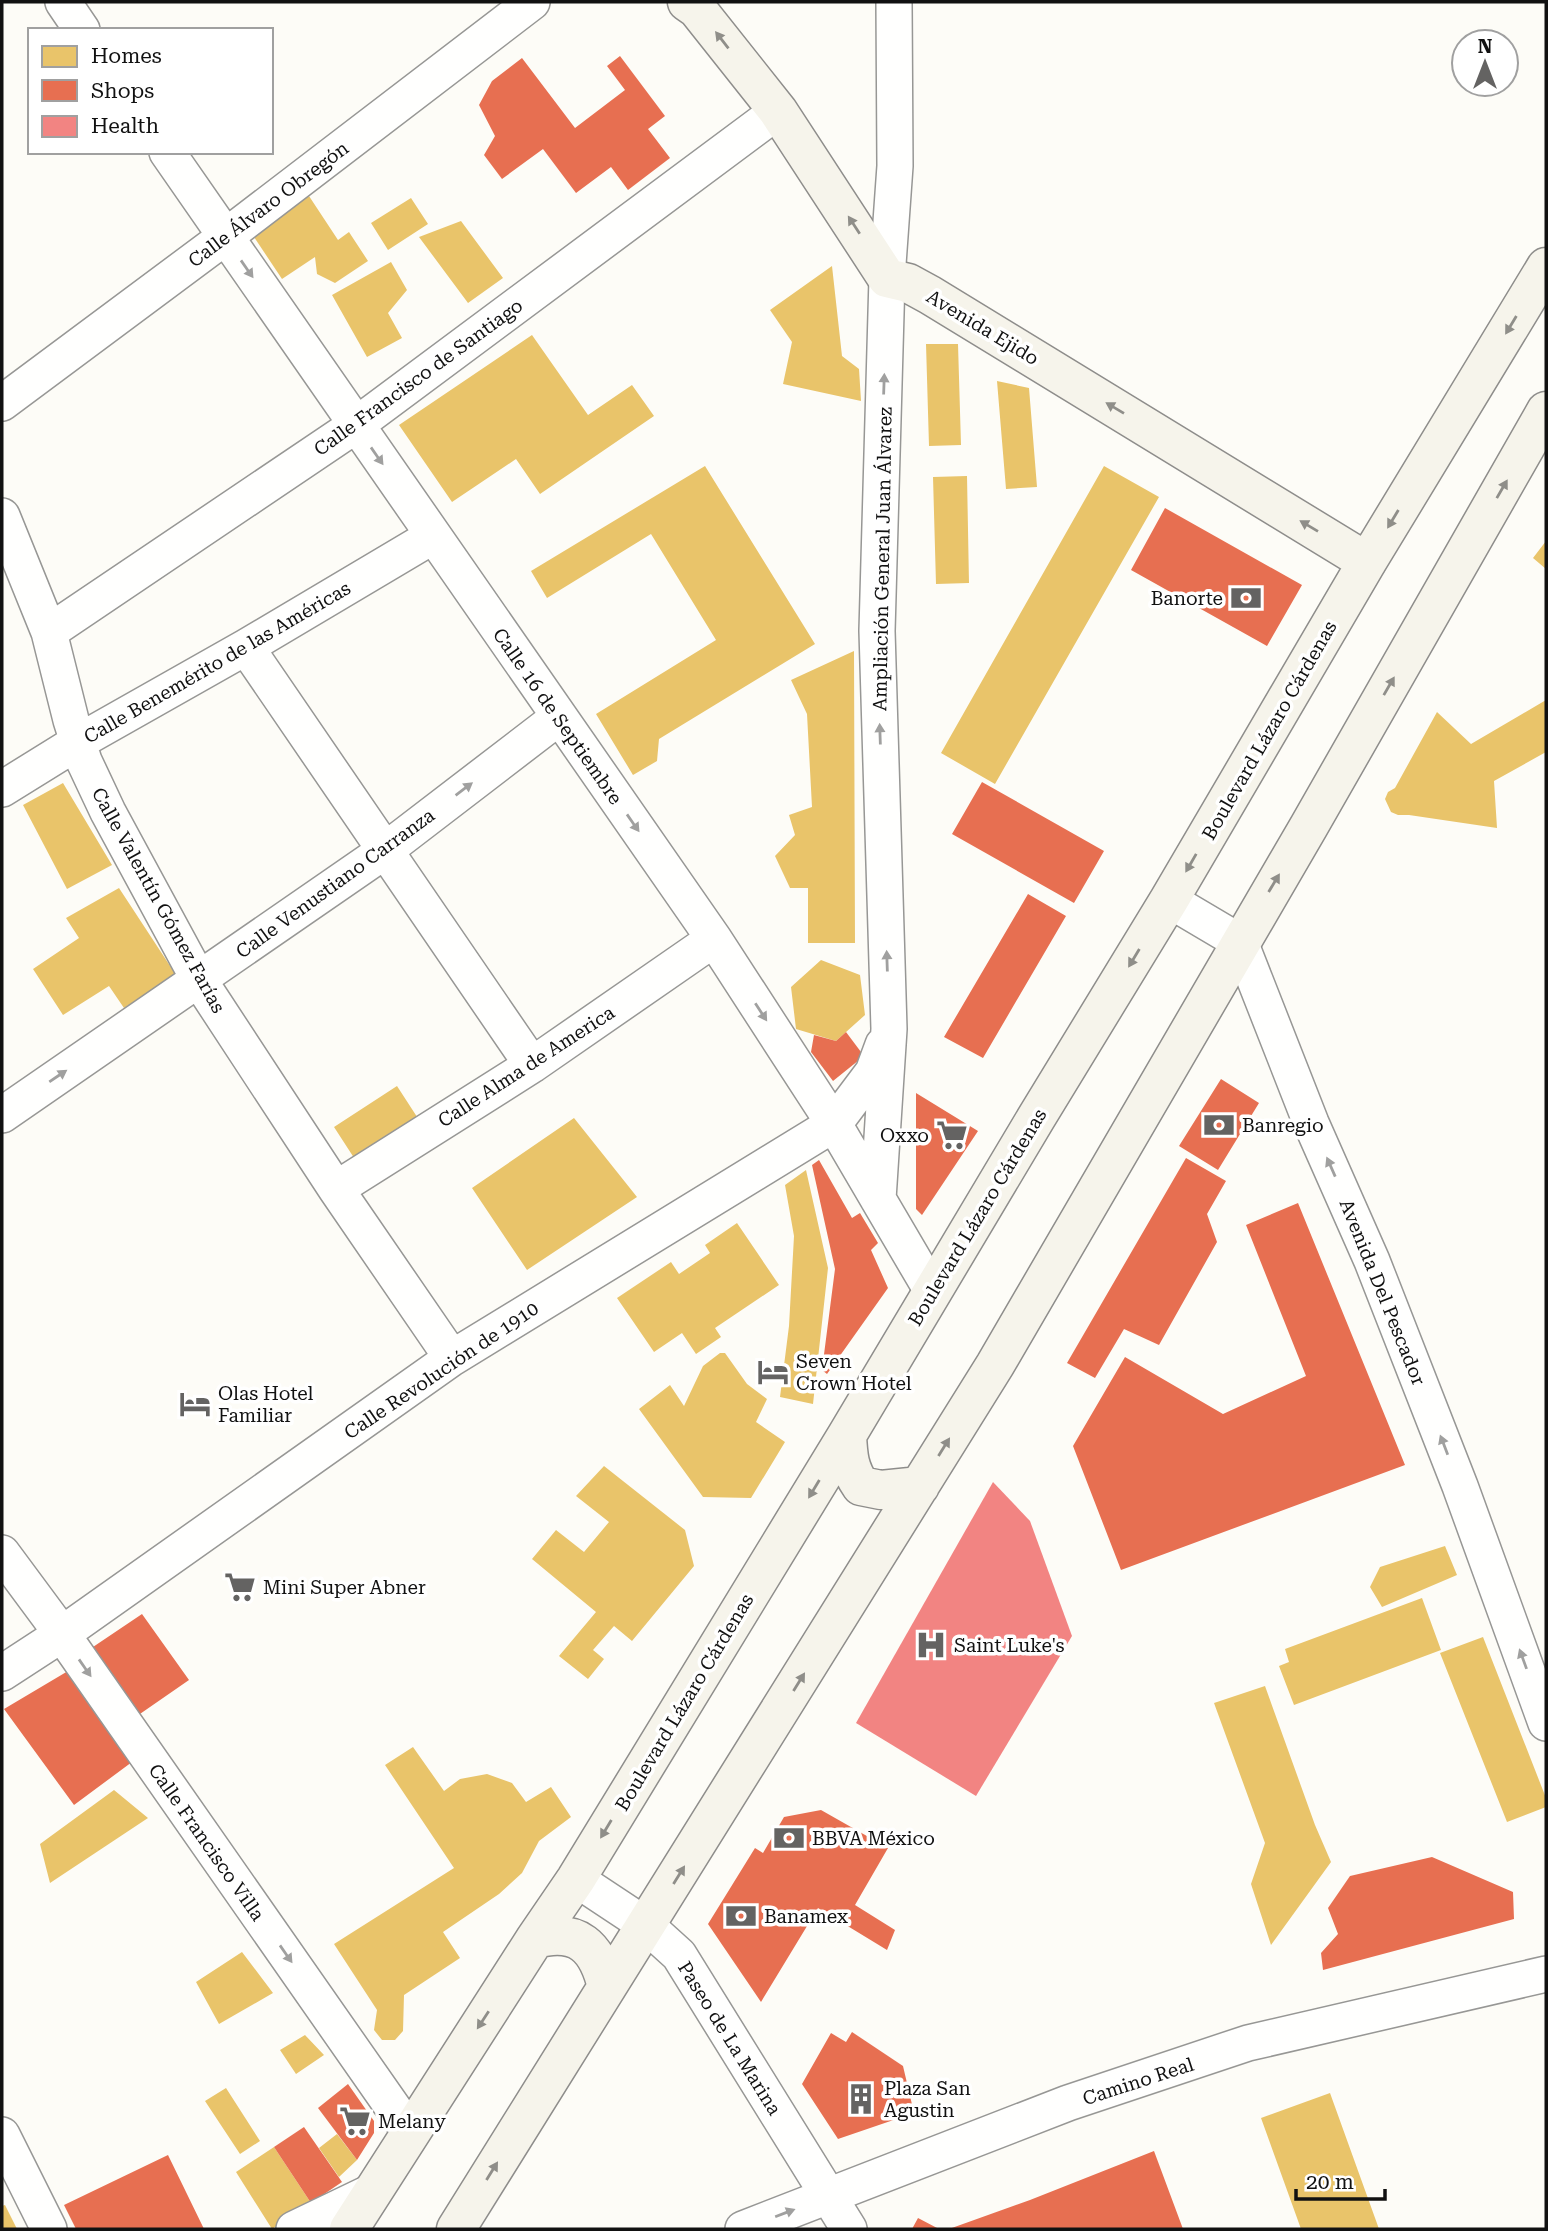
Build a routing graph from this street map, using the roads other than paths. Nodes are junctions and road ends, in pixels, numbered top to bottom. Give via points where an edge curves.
1 (63, 2) edge
2 (532, 2) edge
3 (688, 2) edge
4 (894, 2) edge
5 (81, 28) edge
6 (778, 111) junction
7 (168, 154) edge
8 (225, 237) junction
9 (1546, 267) edge
10 (887, 278) junction
11 (2, 402) edge
12 (1546, 411) edge
13 (356, 425) junction
14 (2, 516) edge
15 (433, 536) junction
16 (1367, 562) junction
17 (49, 632) junction
18 (246, 647) junction
19 (559, 717) junction
20 (78, 742) junction
21 (2, 789) edge
22 (385, 850) junction
23 (1169, 900) junction
24 (714, 939) junction
25 (1240, 942) junction
26 (199, 980) junction
27 (889, 1029) junction
28 (532, 1065) junction
29 (2, 1115) edge
30 (834, 1124) junction
31 (336, 1189) junction
32 (878, 1199) junction
33 (932, 1291) junction
34 (452, 1358) junction
35 (847, 1436) junction
36 (920, 1486) junction
37 (2, 1553) edge
38 (62, 1634) junction
39 (2, 1673) edge
40 (1546, 1723) edge
41 (576, 1879) junction
42 (647, 1926) junction
43 (535, 1939) junction
44 (1546, 1974) edge
45 (607, 1987) junction
46 (410, 2132) junction
47 (2, 2135) edge
48 (373, 2191) junction
49 (828, 2196) junction
50 (49, 2229) edge
51 (294, 2229) edge
52 (349, 2229) edge
53 (456, 2229) edge
54 (743, 2229) edge
55 (849, 2229) edge

1 - 5 street
2 - 8 street, Calle Álvaro Obregón
6 -> 3 main road
4 - 10 street, Ampliación General Juan Álvarez via 895,166
10 -> 6 main road
6 - 13 street, Calle Francisco de Santiago
7 - 8 street, Calle 16 de Septiembre
8 - 11 street, Calle Álvaro Obregón
8 -> 13 street, Calle 16 de Septiembre
9 -> 16 main road, Boulevard Lázaro Cárdenas
16 -> 10 main road, Avenida Ejido via 930,295
27 -> 10 street, Ampliación General Juan Álvarez via 877,631
25 -> 12 main road
13 -> 15 street, Calle 16 de Septiembre
13 - 17 street, Calle Francisco de Santiago
14 - 17 street, Calle Valentín Gómez Farías
15 - 18 street, Calle Benemérito de las Américas
15 - 19 street, Calle 16 de Septiembre
16 -> 23 main road, Boulevard Lázaro Cárdenas
17 - 20 street, Calle Valentín Gómez Farías
18 - 20 street, Calle Benemérito de las Américas
18 - 22 street
22 -> 19 street, Calle Venustiano Carranza
19 -> 24 street, Calle 16 de Septiembre
20 - 21 street, Calle Benemérito de las Américas
20 - 26 street, Calle Valentín Gómez Farías via 91,779
22 - 26 street, Calle Venustiano Carranza
22 - 28 street
23 - 25 street
23 -> 33 main road, Boulevard Lázaro Cárdenas
24 - 28 street, Calle Alma de America
24 -> 30 street, Calle 16 de Septiembre
36 -> 25 main road
40 -> 25 street, Avenida Del Pescador via 1372,1261 1311,1123
29 -> 26 street, Calle Venustiano Carranza
26 - 31 street, Calle Valentín Gómez Farías
27 - 30 street, Calle Revolución de 1910 via 873,1072
27 - 32 street, Ampliación General Juan Álvarez
28 - 31 street, Calle Alma de America
30 - 32 street, Calle 16 de Septiembre
30 - 34 street, Calle Revolución de 1910
31 - 34 street, Calle Valentín Gómez Farías
32 - 33 street, Calle 16 de Septiembre
33 - 35 main road, Boulevard Lázaro Cárdenas
34 - 38 street, Calle Revolución de 1910
35 - 36 main road via 848,1461 861,1486 881,1490
35 -> 41 main road, Boulevard Lázaro Cárdenas
42 -> 36 main road
37 - 38 street, Calle Francisco Villa
38 - 39 street, Calle Revolución de 1910
38 -> 46 street, Calle Francisco Villa
41 - 42 street, Paseo de La Marina
41 - 43 main road, Boulevard Lázaro Cárdenas
42 - 45 main road
42 - 49 street, Paseo de La Marina via 679,1955
43 - 45 main road via 554,1934 584,1942 597,1957
43 -> 46 main road, Boulevard Lázaro Cárdenas
44 - 49 street, Camino Real via 1248,2043 1068,2103
53 -> 45 main road
46 - 48 main road, Boulevard Lázaro Cárdenas
47 - 50 street
48 - 51 street
48 - 52 main road, Boulevard Lázaro Cárdenas
54 -> 49 street, Camino Real
49 - 55 street, Paseo de La Marina

